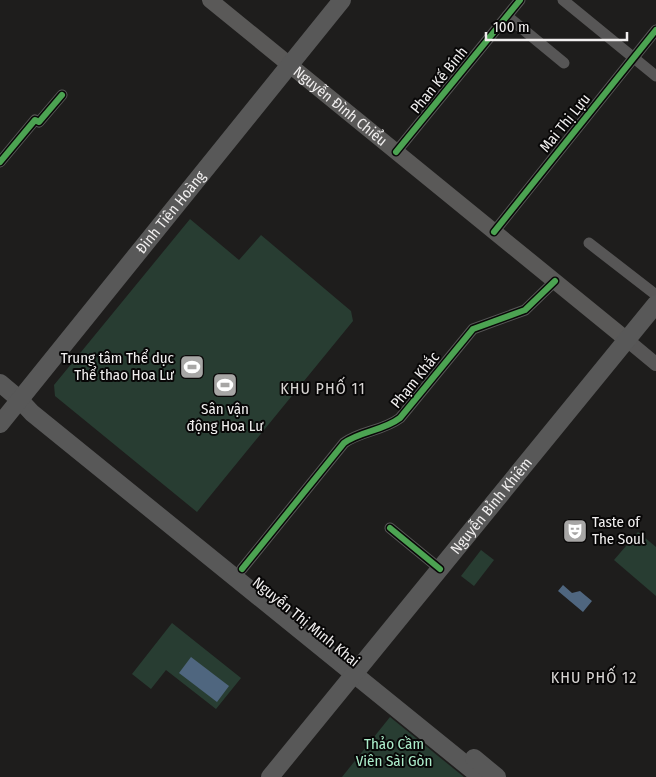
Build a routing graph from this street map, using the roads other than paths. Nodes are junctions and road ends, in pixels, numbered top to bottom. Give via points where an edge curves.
1 (210, 0) edge
2 (342, 0) edge
3 (520, 0) edge
4 (563, 0) edge
5 (506, 16) junction
6 (656, 30) edge
7 (633, 58) junction
8 (564, 63) dead end
9 (290, 65) junction
10 (656, 76) edge
11 (62, 95) dead end
12 (396, 152) junction
13 (0, 162) edge
14 (494, 232) junction
15 (589, 243) dead end
16 (554, 281) junction
17 (656, 295) edge
18 (656, 304) edge
19 (627, 340) junction
20 (656, 364) edge
21 (0, 383) edge
22 (18, 398) junction
23 (0, 414) edge
24 (0, 424) edge
25 (390, 528) dead end
26 (440, 569) junction
27 (238, 573) junction
28 (357, 670) junction
29 (270, 777) edge
30 (481, 777) edge
31 (497, 777) edge

1 - 9 main road, Nguyễn Đình Chiểu
2 - 9 main road, Đinh Tiên Hoàng
3 - 5 street, Phan Kế Bính
4 - 7 street
5 - 8 street
5 - 12 street, Phan Kế Bính
6 - 7 street, Mai Thị Lựu
7 - 10 street
7 - 14 street, Mai Thị Lựu
9 - 12 main road, Nguyễn Đình Chiểu
9 - 22 main road, Đinh Tiên Hoàng
11 - 13 street via 39,122 34,120
12 - 14 main road, Nguyễn Đình Chiểu
14 - 16 main road, Nguyễn Đình Chiểu
15 - 17 street
16 - 19 main road, Nguyễn Đình Chiểu
16 - 27 street, Phạm Khắc via 525,310 473,329 400,418 344,444
18 - 19 main road, Nguyễn Bỉnh Khiêm
19 - 20 street, Nguyễn Đình Chiểu
19 - 26 main road, Nguyễn Bỉnh Khiêm
21 - 22 main road, Nguyễn Thị Minh Khai
22 - 23 main road, Đinh Tiên Hoàng
22 - 24 main road, Đinh Tiên Hoàng
22 - 27 main road, Nguyễn Thị Minh Khai via 40,404 129,485
25 - 26 street
26 - 28 main road, Nguyễn Bỉnh Khiêm
27 - 28 main road, Nguyễn Thị Minh Khai
28 - 29 main road, Nguyễn Bỉnh Khiêm
28 - 30 main road, Nguyễn Thị Minh Khai
28 - 31 main road, Nguyễn Thị Minh Khai

